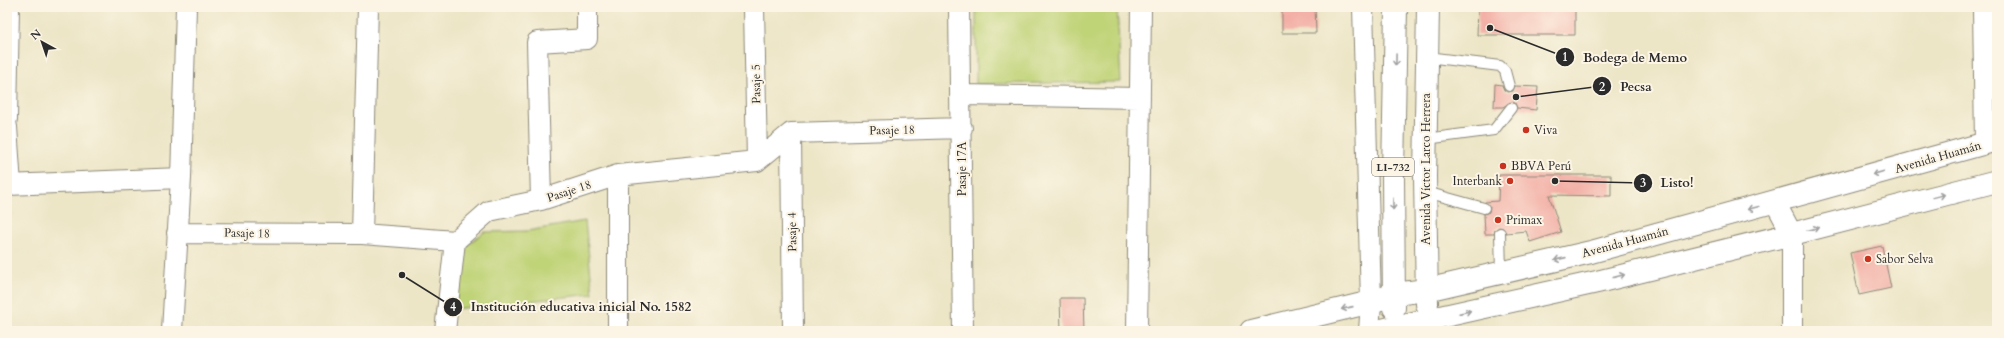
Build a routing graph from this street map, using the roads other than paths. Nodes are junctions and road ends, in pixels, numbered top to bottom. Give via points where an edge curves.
1 (9, 7) edge
2 (186, 7) edge
3 (368, 7) edge
4 (587, 7) edge
5 (754, 7) edge
6 (959, 7) edge
7 (1141, 7) edge
8 (1363, 7) edge
9 (1396, 7) edge
10 (1428, 7) edge
11 (1983, 7) edge
12 (1396, 30) junction
13 (1428, 30) junction
14 (1427, 58) junction
15 (1509, 86) dead end
16 (961, 95) junction
17 (1140, 98) junction
18 (1511, 108) dead end
19 (7, 119) edge
20 (7, 127) edge
21 (962, 128) junction
22 (791, 133) junction
23 (1426, 139) junction
24 (1991, 142) edge
25 (757, 161) junction
26 (618, 175) junction
27 (1393, 175) junction
28 (180, 178) junction
29 (1997, 181) edge
30 (1426, 184) junction
31 (9, 185) edge
32 (541, 200) junction
33 (1775, 202) junction
34 (1484, 208) dead end
35 (177, 232) junction
36 (1500, 233) dead end
37 (362, 234) junction
38 (1792, 234) junction
39 (455, 241) junction
40 (1591, 252) junction
41 (1501, 272) junction
42 (1597, 282) junction
43 (1426, 290) junction
44 (1395, 294) junction
45 (1371, 302) junction
46 (1427, 326) edge
47 (1387, 330) edge
48 (172, 331) edge
49 (445, 331) edge
50 (618, 331) edge
51 (793, 331) edge
52 (963, 331) edge
53 (1137, 331) edge
54 (1250, 331) edge
55 (1369, 331) edge
56 (1792, 331) edge

1 - 19 street
2 - 28 street
3 - 37 street
4 - 32 street via 586,39 537,42
5 - 25 street, Pasaje 5
6 - 16 street, Pasaje 17A
7 - 17 street
8 - 45 street
9 - 12 main road, LI-732
10 - 13 main road, Avenida Víctor Larco Herrera / LI-732
11 - 24 street
12 - 13 main road
12 -> 27 main road, LI-732
13 - 14 main road, Avenida Víctor Larco Herrera / LI-732
14 - 15 lane via 1500,66 1505,71
14 - 23 main road, Avenida Víctor Larco Herrera / LI-732
16 - 17 street
16 - 21 street, Pasaje 17A
17 - 53 street
18 - 23 lane via 1494,130
20 - 31 street
21 - 22 street, Pasaje 18
21 - 52 street, Pasaje 17A
22 - 25 street
22 - 51 street, Pasaje 4
23 - 30 main road, Avenida Víctor Larco Herrera / LI-732
24 -> 33 main road, Avenida Huamán
25 - 26 street, Pasaje 18
26 - 32 street, Pasaje 18
26 - 50 street
27 - 30 main road
27 -> 44 main road, LI-732
28 - 31 street
28 - 35 street
38 -> 29 main road
30 - 34 lane
30 - 43 main road, Avenida Víctor Larco Herrera / LI-732
32 - 39 street, Pasaje 18 via 489,212
33 - 38 street
33 -> 40 main road, Avenida Huamán
35 - 37 street, Pasaje 18
35 - 48 street
36 - 41 lane
37 - 39 street, Pasaje 18
42 -> 38 main road
38 - 56 street
39 - 49 street
40 -> 41 main road, Avenida Huamán
40 - 42 main road
41 - 43 main road, Avenida Huamán
46 -> 42 main road
43 - 44 main road, Avenida Huamán
43 - 46 main road, Avenida Víctor Larco Herrera / LI-732
44 - 45 main road, Avenida Huamán
44 - 47 main road, LI-732
45 -> 54 main road, Avenida Huamán
45 - 55 street
46 - 47 main road

